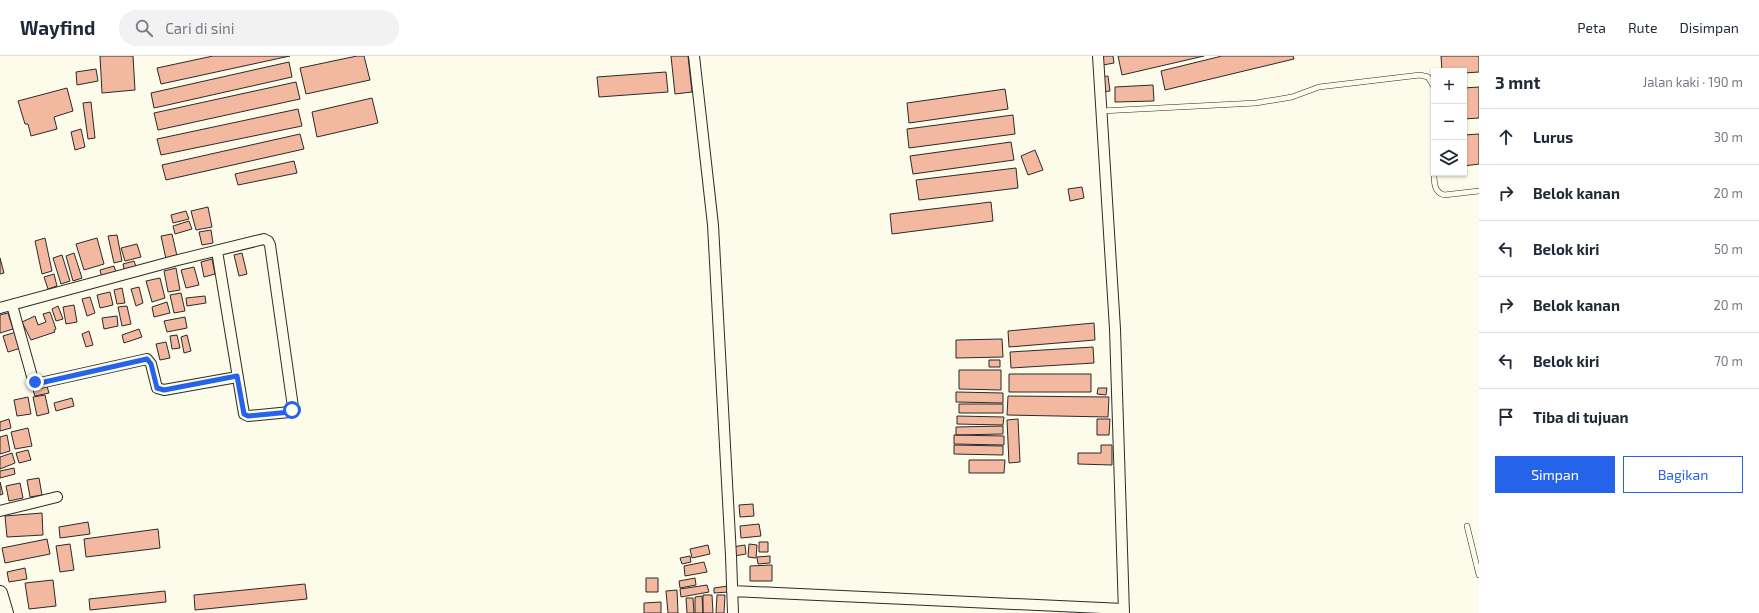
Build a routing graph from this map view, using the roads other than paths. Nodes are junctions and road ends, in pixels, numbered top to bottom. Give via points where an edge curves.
1 (694, 56) edge
2 (1098, 56) edge
3 (1431, 82) edge
4 (1101, 110) junction
5 (1434, 176) edge
6 (1479, 191) edge
7 (217, 251) junction
8 (12, 305) junction
9 (0, 308) edge
10 (237, 376) junction
11 (56, 497) dead end
12 (0, 511) edge
13 (1467, 526) dead end
14 (1479, 575) edge
15 (732, 591) junction
16 (0, 593) edge
17 (1124, 611) edge
18 (6, 613) edge
19 (733, 613) edge

1 - 15 street via 713,226
2 - 4 street
3 - 4 lane via 1428,77 1420,75 1319,87 1292,97 1256,103
4 - 17 street via 1115,329
5 - 6 lane via 1436,188 1440,194
7 - 8 street
7 - 10 street
7 - 10 street via 264,239 270,245 292,410 248,416 244,414
8 - 9 street
8 - 10 street via 35,382 147,359 151,364 157,388 164,390
11 - 12 street
13 - 14 lane
15 - 17 street
15 - 19 street
16 - 18 main road

